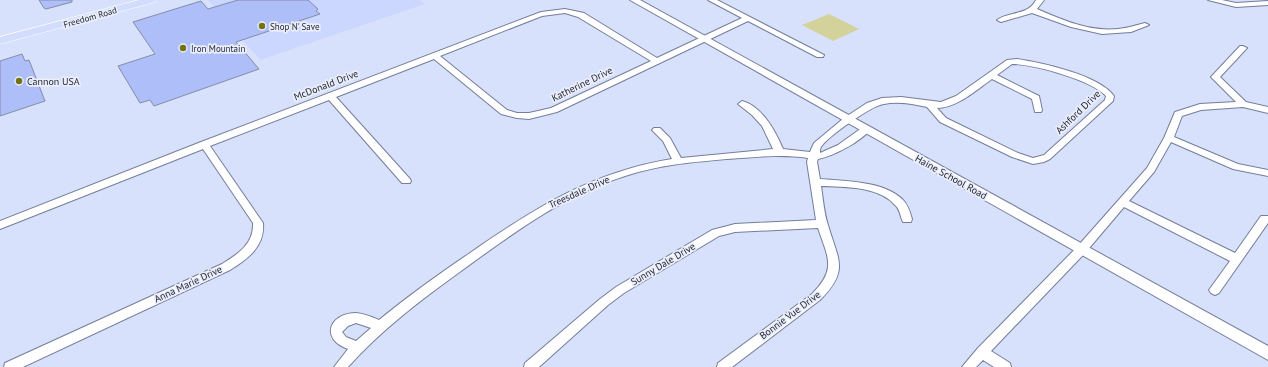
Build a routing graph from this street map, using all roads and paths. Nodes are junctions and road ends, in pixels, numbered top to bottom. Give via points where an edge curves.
1 (151, 0) edge
2 (634, 0) edge
3 (712, 0) edge
4 (1040, 0) edge
5 (1212, 0) edge
6 (1268, 3) edge
7 (1032, 10) junction
8 (748, 18) junction
9 (1001, 20) dead end
10 (1145, 25) dead end
11 (52, 28) junction
12 (703, 39) junction
13 (0, 41) edge
14 (0, 46) edge
15 (1243, 48) dead end
16 (434, 55) junction
17 (820, 55) dead end
18 (656, 61) junction
19 (991, 75) junction
20 (330, 95) junction
21 (742, 104) dead end
22 (1243, 104) junction
23 (930, 105) junction
24 (1038, 110) dead end
25 (1268, 110) edge
26 (848, 120) junction
27 (866, 129) junction
28 (658, 130) dead end
29 (1170, 138) junction
30 (204, 144) junction
31 (779, 152) junction
32 (814, 156) junction
33 (677, 160) junction
34 (1268, 173) edge
35 (406, 181) dead end
36 (815, 182) junction
37 (1122, 202) junction
38 (907, 219) dead end
39 (1265, 219) dead end
40 (822, 224) junction
41 (0, 225) edge
42 (1081, 250) junction
43 (1236, 260) junction
44 (1215, 290) dead end
45 (380, 326) junction
46 (358, 347) junction
47 (982, 352) junction
48 (1268, 354) edge
49 (10, 367) edge
50 (340, 367) edge
51 (530, 367) edge
52 (723, 367) edge
53 (968, 367) edge
54 (1006, 367) edge

1 - 11 main road, Freedom Road
2 - 12 street, Haine School Road
3 - 8 street
4 - 7 street
5 - 6 street via 1236,5
7 - 9 street
7 - 10 street via 1098,31 1128,31
8 - 12 street, Katherine Drive
8 - 17 street
11 - 13 main road, Freedom Road
11 - 14 main road, Freedom Road
12 - 18 street, Katherine Drive
12 - 26 street, Haine School Road
15 - 22 street via 1215,77
16 - 18 street, McDonald Drive via 542,14 565,11 587,18
16 - 18 street, Katherine Drive via 504,112 521,116 554,110
16 - 20 street, McDonald Drive
19 - 23 street, Ashford Drive via 955,100 942,105
19 - 23 street, Ashford Drive via 1010,62 1023,62 1088,81 1107,91 1110,96 1105,105 1047,157 1033,161 1015,155 943,120
19 - 24 street via 1036,98
20 - 30 street, McDonald Drive
20 - 35 street
21 - 31 street via 762,119
22 - 25 street
22 - 29 street via 1200,107 1178,114
23 - 26 street, Ashford Drive via 902,100 882,101 870,105
26 - 27 street, Haine School Road
26 - 32 street via 817,145
27 - 32 street via 830,152
27 - 42 street, Haine School Road
28 - 33 street via 668,140
29 - 34 street via 1236,167
29 - 37 street via 1151,170
30 - 41 street, McDonald Drive
30 - 49 street, Anna Marie Drive via 258,223 259,232 249,250 226,267
31 - 32 street, Treesdale Drive
31 - 33 street, Treesdale Drive
32 - 36 street, Bonnie Vue Drive via 812,162
33 - 45 street, Treesdale Drive via 622,174 555,202 516,226 405,304
36 - 38 street via 860,186 883,192 898,202
36 - 40 street, Bonnie Vue Drive
37 - 42 street
37 - 43 street
39 - 43 street
40 - 51 street, Sunny Dale Drive via 735,228 716,233 620,290
40 - 52 street, Bonnie Vue Drive via 834,259 834,269 827,286
42 - 47 street
42 - 48 street, Haine School Road
43 - 44 street
45 - 46 street, Treesdale Drive
45 - 46 street via 355,318 338,325 336,334 340,339
46 - 50 street, Treesdale Drive
47 - 53 street
47 - 54 street

